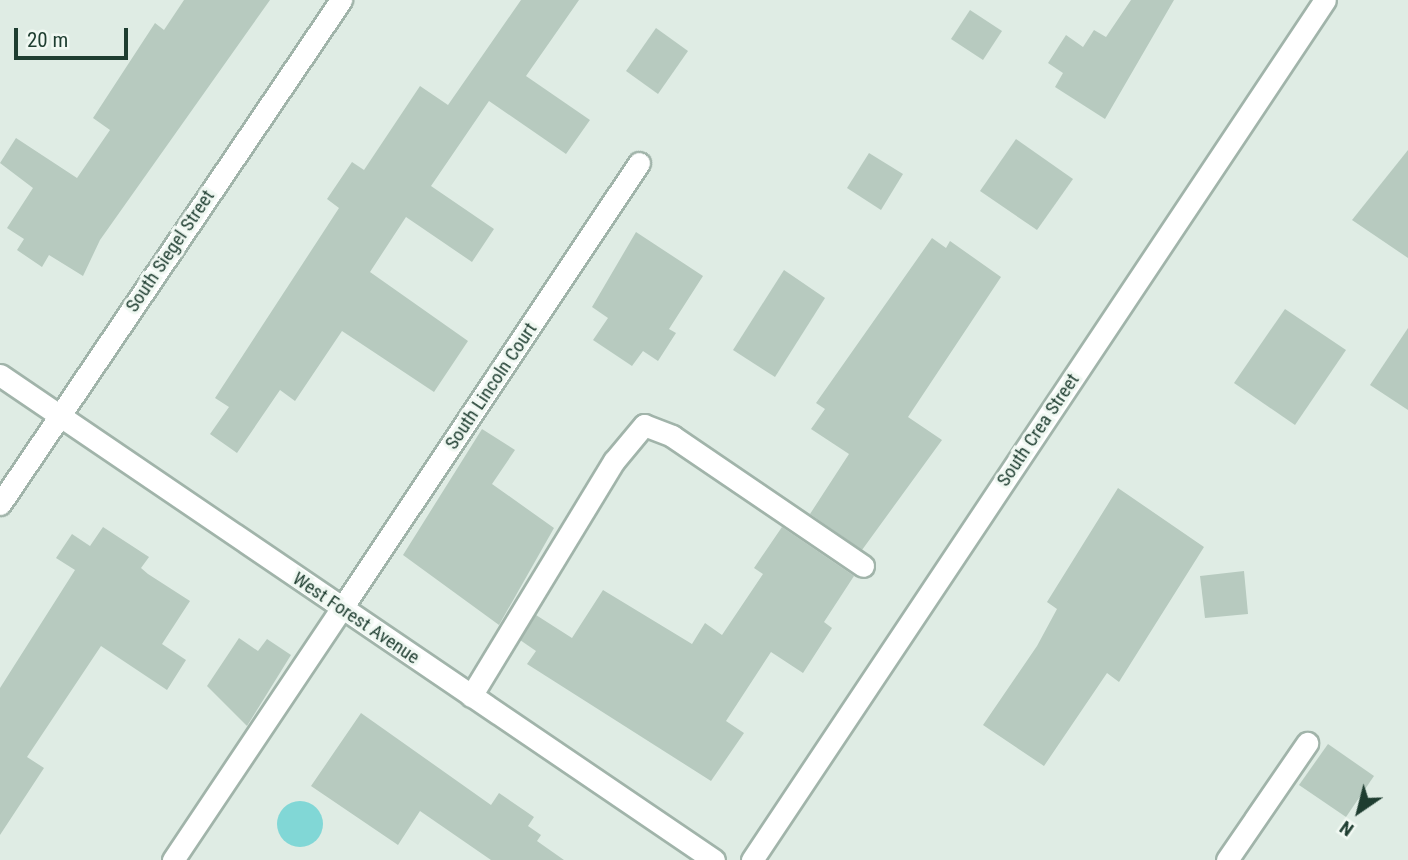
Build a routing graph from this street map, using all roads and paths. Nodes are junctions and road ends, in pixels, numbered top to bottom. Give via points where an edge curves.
1 (341, 0) edge
2 (1325, 0) edge
3 (639, 163) dead end
4 (0, 374) edge
5 (59, 415) junction
6 (0, 504) edge
7 (863, 566) dead end
8 (342, 608) junction
9 (471, 695) junction
10 (1307, 743) dead end
11 (173, 860) edge
12 (714, 860) edge
13 (751, 860) edge
14 (1227, 860) edge

1 - 5 street, South Siegel Street
2 - 13 street, South Crea Street
3 - 8 street, South Lincoln Court
4 - 5 street, West Forest Avenue
5 - 6 street, South Siegel Street
5 - 8 street, West Forest Avenue
7 - 9 street via 672,436 644,425 614,461
8 - 9 street, West Forest Avenue
8 - 11 street, South Lincoln Court
9 - 12 street, West Forest Avenue
10 - 14 street

